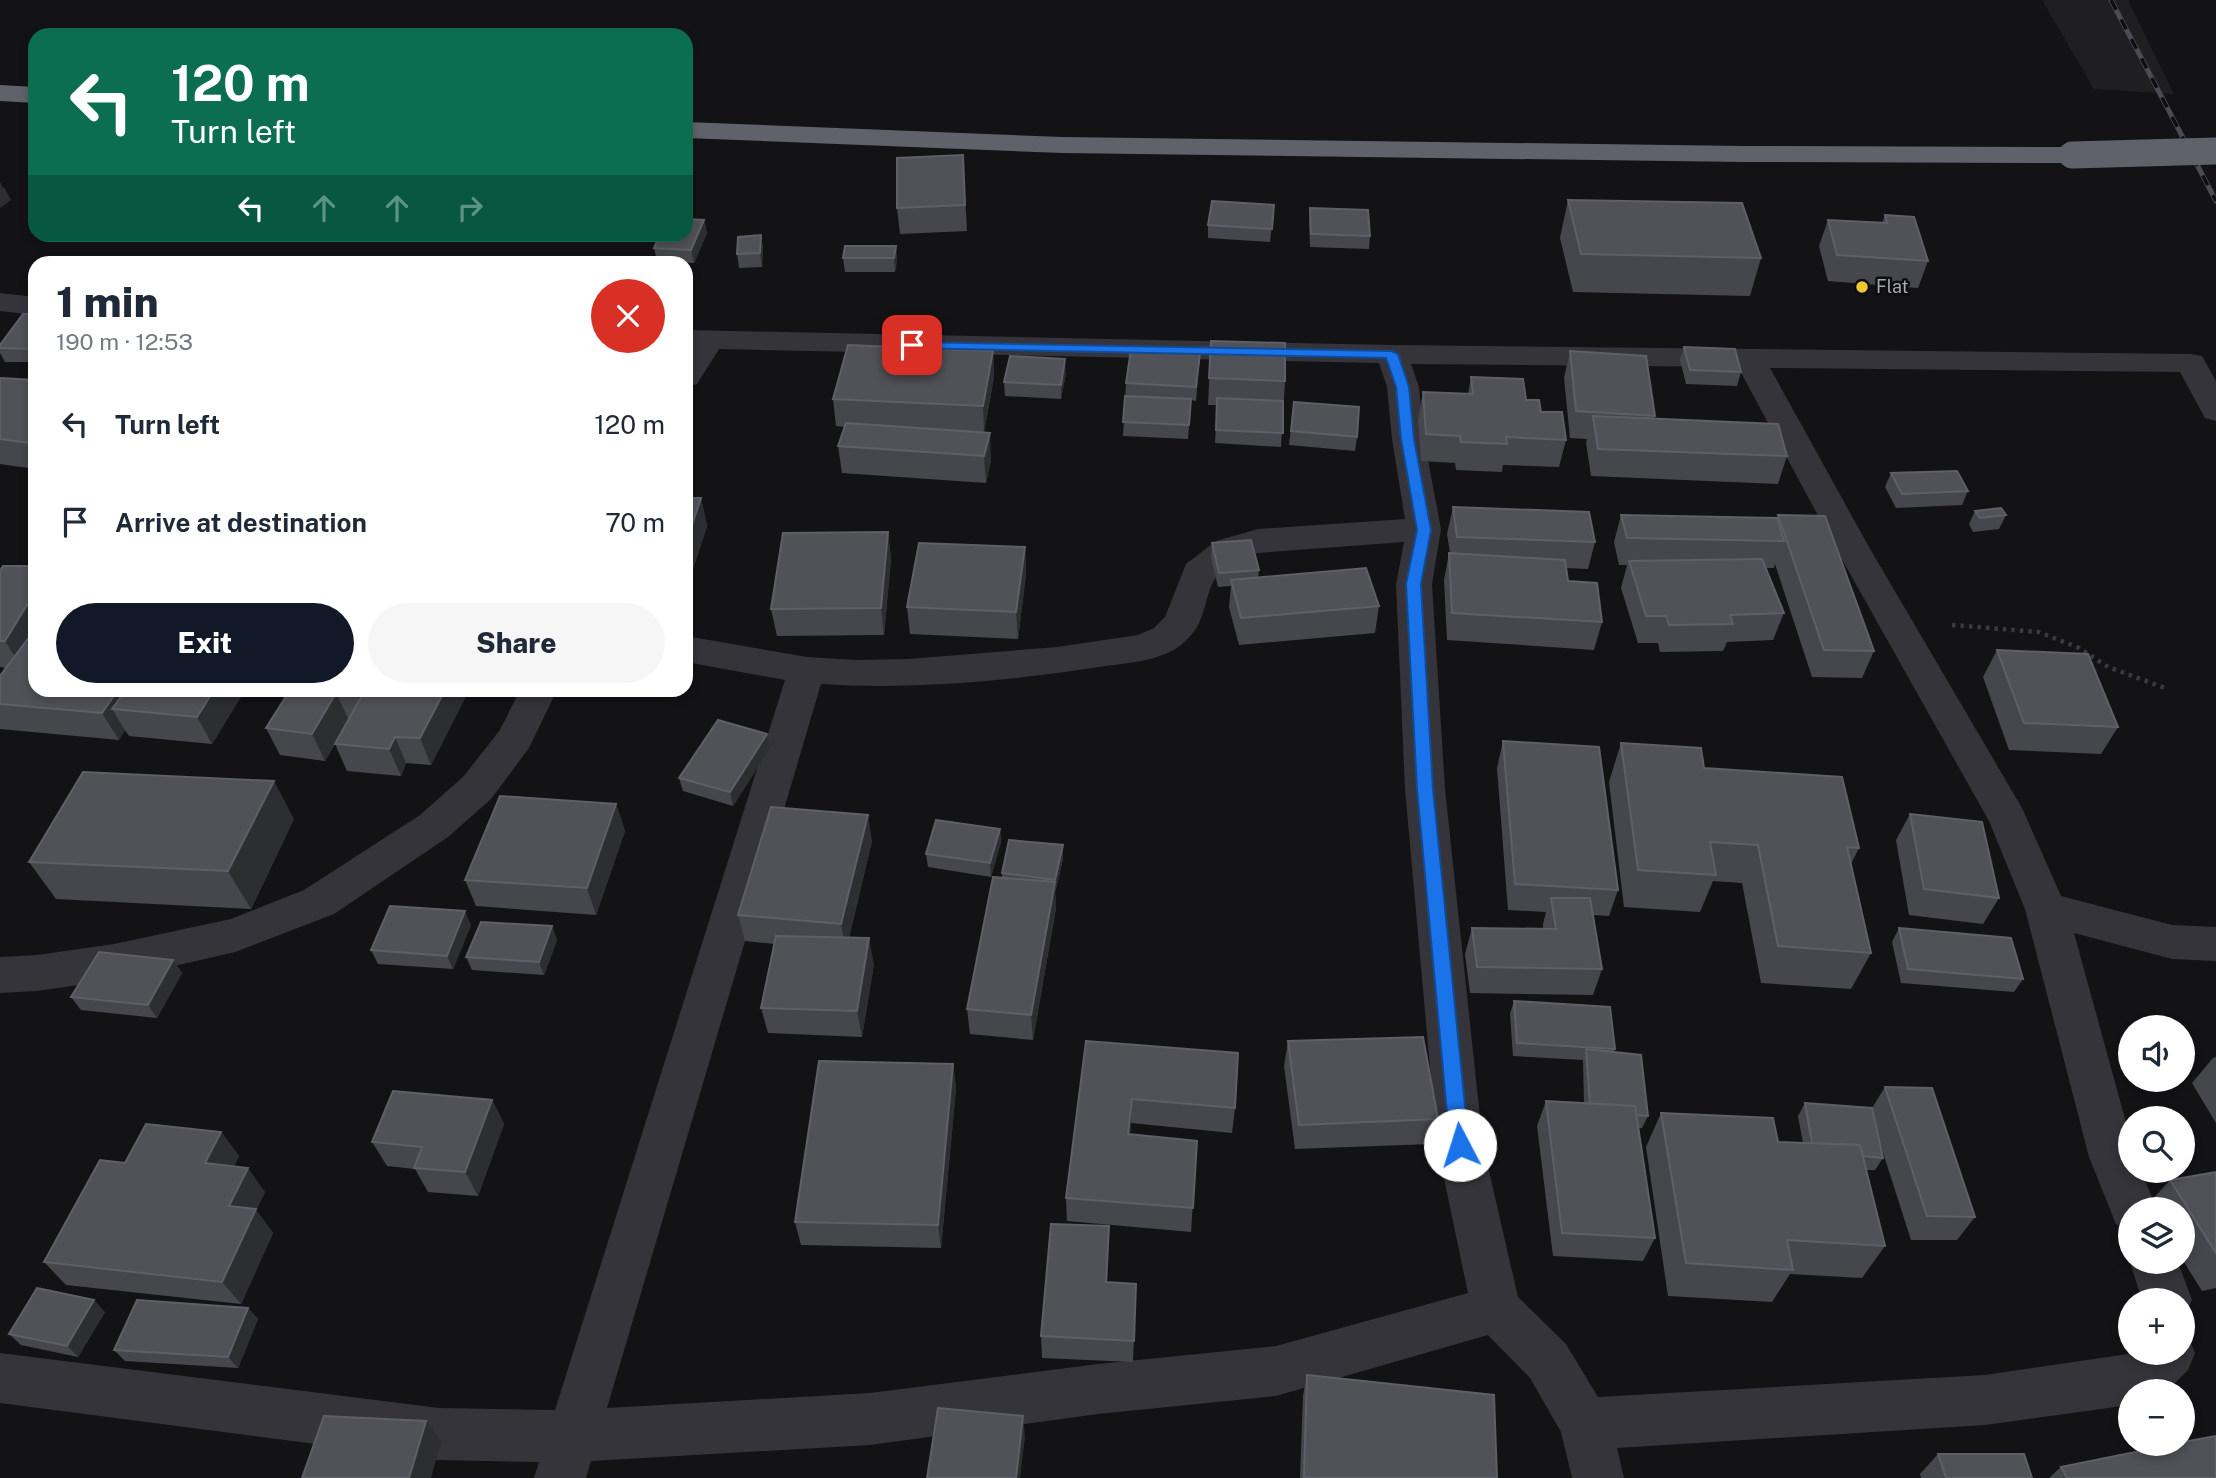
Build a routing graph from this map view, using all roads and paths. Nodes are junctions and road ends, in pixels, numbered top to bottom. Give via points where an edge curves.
1 (2110, 0) edge
2 (0, 93) edge
3 (28, 95) edge
4 (2173, 118) dead end
5 (693, 130) edge
6 (2216, 151) edge
7 (0, 302) edge
8 (28, 305) edge
9 (696, 339) edge
10 (1392, 354) junction
11 (1750, 360) junction
12 (693, 368) edge
13 (2216, 411) edge
14 (1424, 530) junction
15 (1896, 622) junction
16 (693, 650) edge
17 (807, 670) junction
18 (2165, 688) dead end
19 (534, 697) edge
20 (2046, 909) junction
21 (2216, 944) edge
22 (0, 975) edge
23 (2128, 1197) edge
24 (1496, 1309) junction
25 (2158, 1365) edge
26 (0, 1378) edge
27 (325, 1419) junction
28 (1585, 1424) junction
29 (565, 1457) edge
30 (308, 1466) edge
31 (1598, 1478) edge

1 - 4 path
2 - 3 highway
5 - 6 highway, bridge via 1062,145 1743,154
7 - 8 street
9 - 10 street
9 - 12 street via 698,361
10 - 11 street
10 - 14 street via 1403,387
11 - 13 street via 2191,363
11 - 15 street
14 - 17 street via 1258,541 1228,549 1198,572 1181,623 1167,637 1145,647 1057,660 908,672
14 - 24 street via 1414,584 1425,789 1460,1145
15 - 18 path via 2039,632 2108,667
15 - 20 street via 2008,819
16 - 17 street
17 - 29 street
19 - 22 street via 514,738 477,788 434,827 319,902 234,935 114,962
20 - 21 street via 2172,942
20 - 23 street via 2112,1157
24 - 28 street via 1548,1361
24 - 29 street via 1276,1371
25 - 28 street via 2145,1378 1985,1400
26 - 27 street
27 - 29 street
27 - 30 street
28 - 31 street

